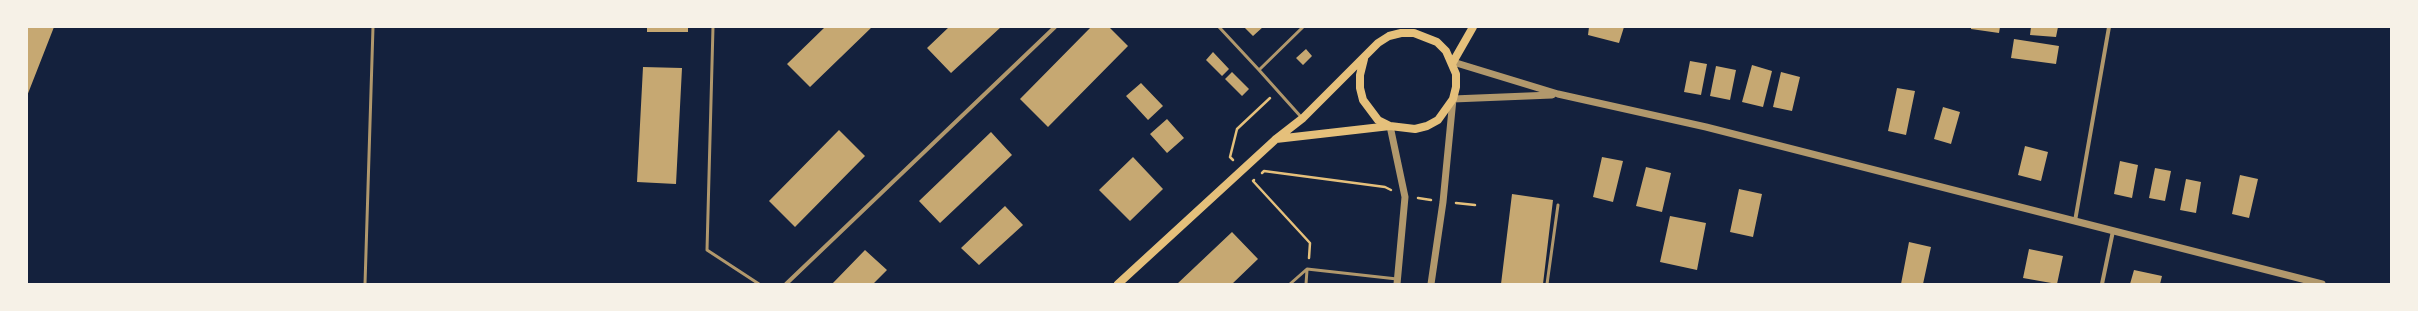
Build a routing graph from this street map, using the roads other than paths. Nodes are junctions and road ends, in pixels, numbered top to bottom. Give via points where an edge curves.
1 (373, 27) edge
2 (713, 27) edge
3 (1055, 27) edge
4 (1219, 27) edge
5 (1303, 27) edge
6 (1401, 27) edge
7 (1473, 27) edge
8 (2109, 27) edge
9 (1389, 36) junction
10 (1364, 59) junction
11 (1453, 62) junction
12 (1259, 70) junction
13 (1558, 94) junction
14 (1453, 99) junction
15 (1303, 118) junction
16 (1390, 126) junction
17 (1276, 139) junction
18 (1558, 205) dead end
19 (2076, 221) junction
20 (2113, 230) junction
21 (1307, 269) junction
22 (1397, 282) edge
23 (365, 284) edge
24 (759, 284) edge
25 (786, 284) edge
26 (1118, 284) edge
27 (1290, 284) edge
28 (1306, 284) edge
29 (1431, 284) edge
30 (1547, 284) edge
31 (2102, 284) edge
32 (2322, 284) edge

1 - 23 lane
2 - 24 lane via 707,250
3 - 25 street
4 - 12 lane
5 - 12 lane
6 - 9 main road
7 - 11 main road
8 - 19 street
9 - 10 main road via 1378,43
9 - 11 main road via 1401,33 1426,36 1437,42
10 - 15 main road
10 - 16 main road via 1360,75 1363,100 1378,120
11 - 13 street
11 - 14 main road via 1456,87
12 - 15 lane
13 - 14 street
13 - 19 street via 1706,127
14 - 16 main road via 1438,120 1427,126 1414,129
14 - 29 street via 1443,202
15 - 17 main road
16 - 17 main road
16 - 22 street via 1405,197
17 - 26 main road
18 - 30 lane
19 - 20 street
20 - 31 street
20 - 32 street
21 - 22 lane
21 - 27 lane
21 - 28 lane

